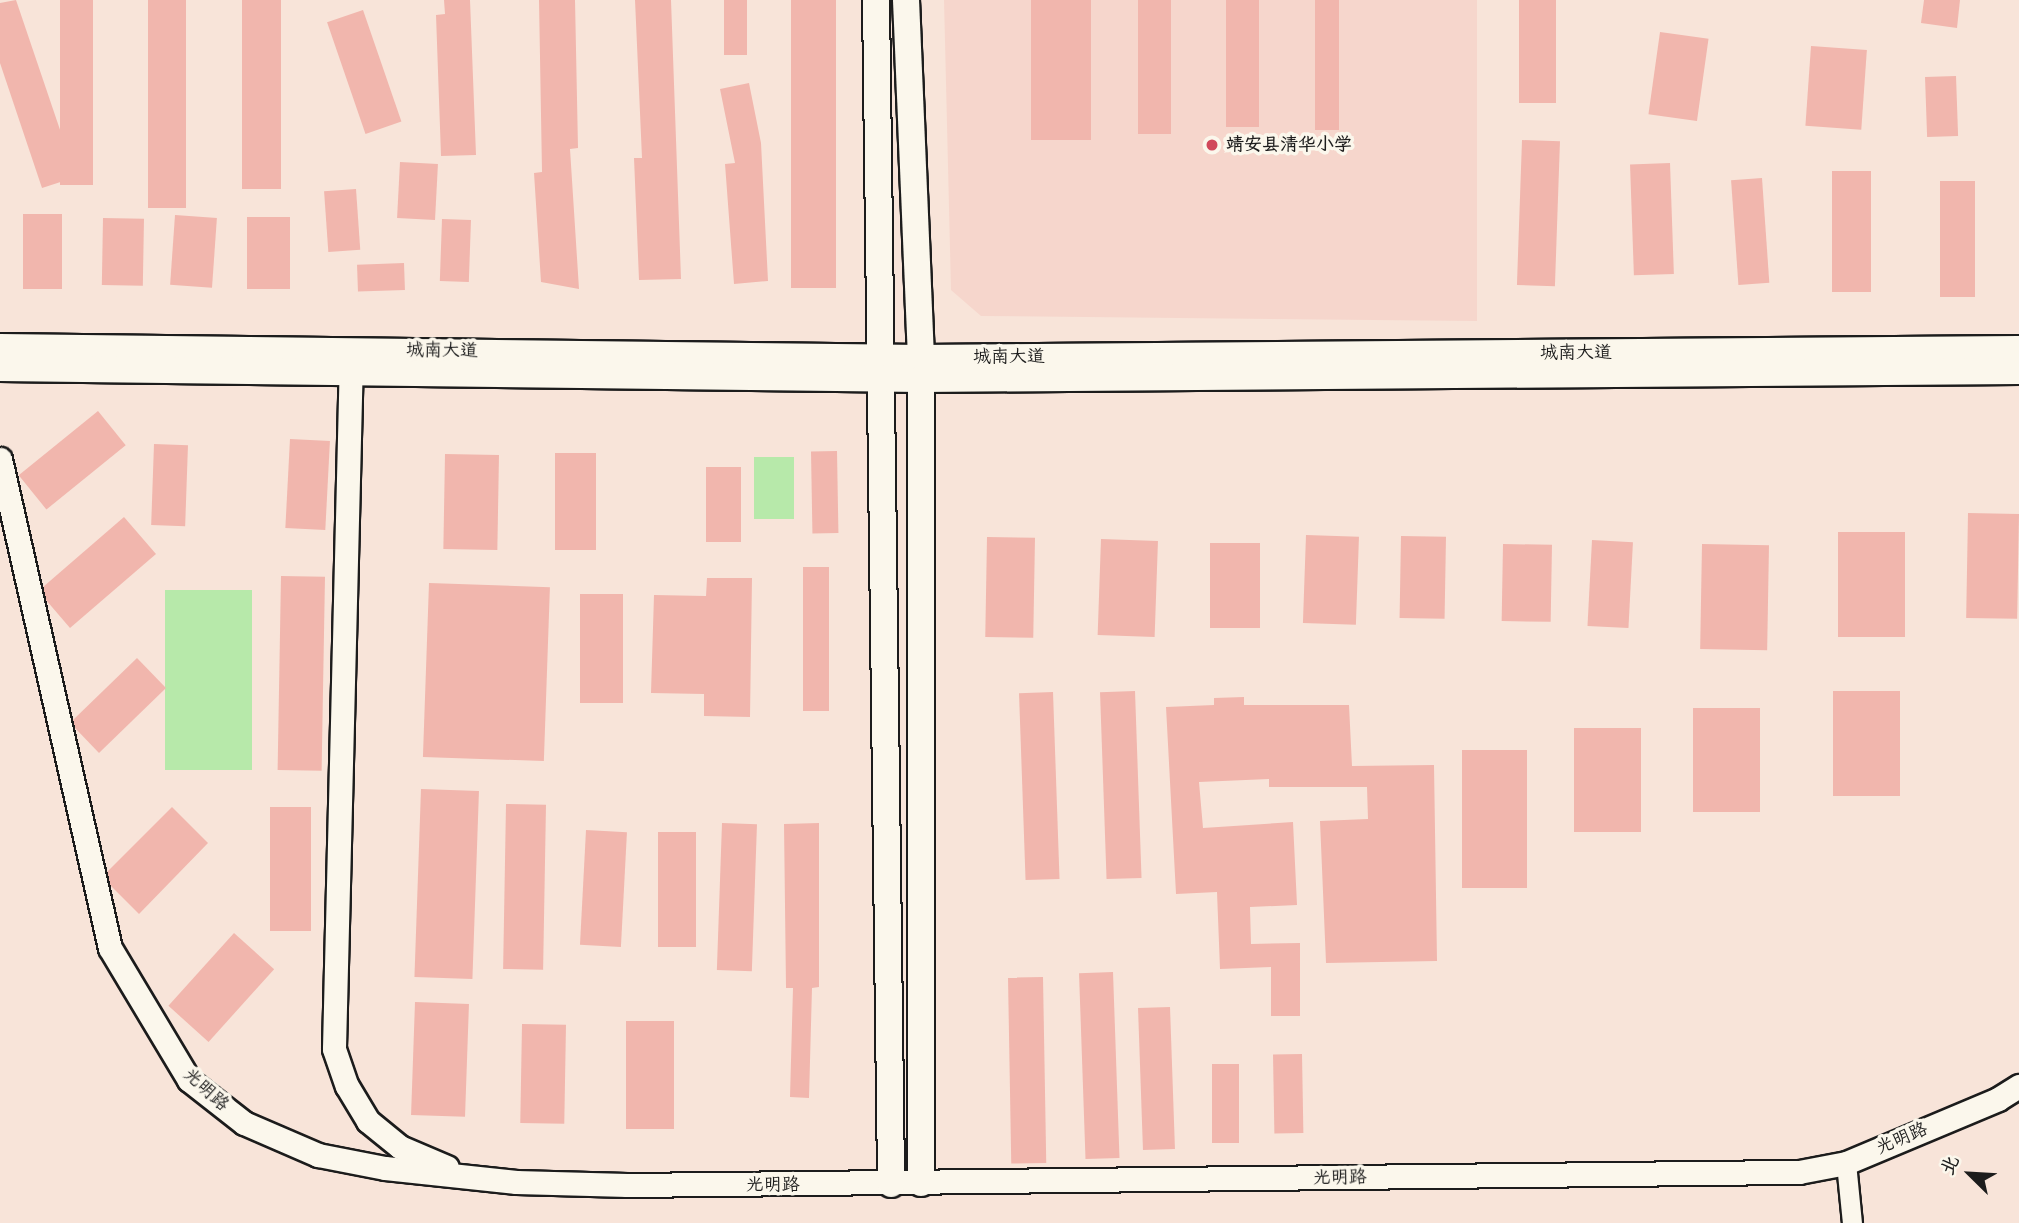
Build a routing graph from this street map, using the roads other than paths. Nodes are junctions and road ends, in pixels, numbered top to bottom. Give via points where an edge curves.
1 (876, 0) edge
2 (906, 0) edge
3 (0, 347) edge
4 (2019, 349) edge
5 (351, 361) junction
6 (0, 368) edge
7 (880, 368) junction
8 (921, 368) junction
9 (2019, 371) edge
10 (0, 459) edge
11 (2019, 1086) edge
12 (1846, 1163) junction
13 (516, 1182) junction
14 (891, 1184) junction
15 (921, 1184) junction
16 (1852, 1223) edge

1 - 7 main road
2 - 8 main road
3 - 5 main road, 城南大道
4 - 8 main road, 城南大道
5 - 6 main road, 城南大道
5 - 7 main road, 城南大道
5 - 13 street via 334,1049 347,1086 368,1121 400,1147 434,1164
7 - 8 main road, 城南大道
7 - 14 main road
8 - 9 main road, 城南大道
8 - 15 main road
10 - 13 street, 光明路 via 110,948 189,1080 244,1123 318,1155 385,1168
11 - 12 street, 光明路
12 - 15 street, 光明路 via 1799,1172
12 - 16 street
13 - 14 street, 光明路
14 - 15 street, 光明路

